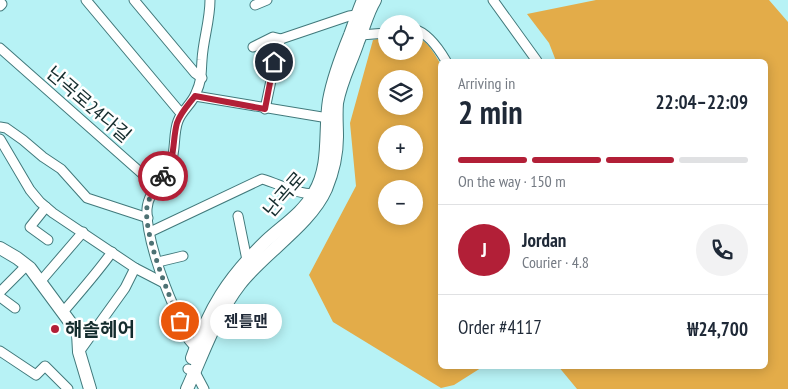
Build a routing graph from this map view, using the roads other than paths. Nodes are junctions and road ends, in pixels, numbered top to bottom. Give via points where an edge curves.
1 (99, 0) edge
2 (134, 0) edge
3 (210, 0) edge
4 (267, 0) edge
5 (363, 0) edge
6 (374, 0) edge
7 (493, 0) edge
8 (89, 3) edge
9 (255, 5) dead end
10 (356, 15) junction
11 (378, 33) edge
12 (423, 33) edge
13 (361, 34) junction
14 (282, 39) junction
15 (253, 46) dead end
16 (0, 48) edge
17 (445, 59) edge
18 (537, 59) edge
19 (202, 78) junction
20 (195, 96) junction
21 (265, 109) junction
22 (183, 112) junction
23 (328, 118) junction
24 (0, 128) edge
25 (0, 139) edge
26 (4, 155) edge
27 (156, 186) junction
28 (314, 194) junction
29 (46, 207) junction
30 (238, 216) dead end
31 (148, 218) junction
32 (83, 232) junction
33 (150, 232) junction
34 (48, 240) dead end
35 (0, 248) edge
36 (112, 252) junction
37 (183, 256) dead end
38 (247, 260) junction
39 (158, 262) junction
40 (26, 266) junction
41 (135, 268) junction
42 (40, 282) junction
43 (164, 283) junction
44 (0, 292) edge
45 (0, 297) edge
46 (15, 308) dead end
47 (63, 312) junction
48 (199, 349) junction
49 (0, 352) edge
50 (79, 352) junction
51 (191, 370) junction
52 (68, 389) edge
53 (90, 389) edge
54 (179, 389) edge
55 (187, 389) edge
56 (204, 389) edge

1 - 8 street
2 - 19 street
3 - 19 street
4 - 9 street
5 - 10 main road, 난곡로
6 - 13 main road, 난곡로
7 - 18 street
8 - 22 street
10 - 14 street
10 - 23 main road, 난곡로 via 335,73
11 - 13 street
12 - 17 street
13 - 48 main road, 난곡로 via 340,90 336,154 320,200 240,284
14 - 15 street via 273,37
14 - 21 street
16 - 27 street, 난곡로24다길
19 - 20 street
20 - 21 street
20 - 22 street
21 - 23 street
22 - 27 street via 177,123 172,161
23 - 28 main road, 난곡로 via 322,178
24 - 31 street via 12,132 61,169 88,198
25 - 26 street
26 - 29 street
27 - 31 street via 147,207
28 - 33 street via 293,192 262,179
28 - 38 main road, 난곡로
29 - 32 street
29 - 34 street via 30,227
30 - 38 street
31 - 33 street
32 - 36 street
32 - 42 street
33 - 39 street
35 - 40 main road
36 - 41 street
36 - 47 street
37 - 39 street
38 - 48 main road, 난곡로 via 208,316
39 - 43 street
40 - 42 main road
40 - 44 street
41 - 43 street
41 - 50 street via 125,288
42 - 47 main road
43 - 48 street via 187,337
45 - 46 street
47 - 50 main road via 78,333
48 - 51 main road, 난곡로
49 - 52 street via 36,375 45,366
50 - 53 main road
51 - 54 main road, 난곡로
51 - 55 main road, 난곡로
51 - 56 street

